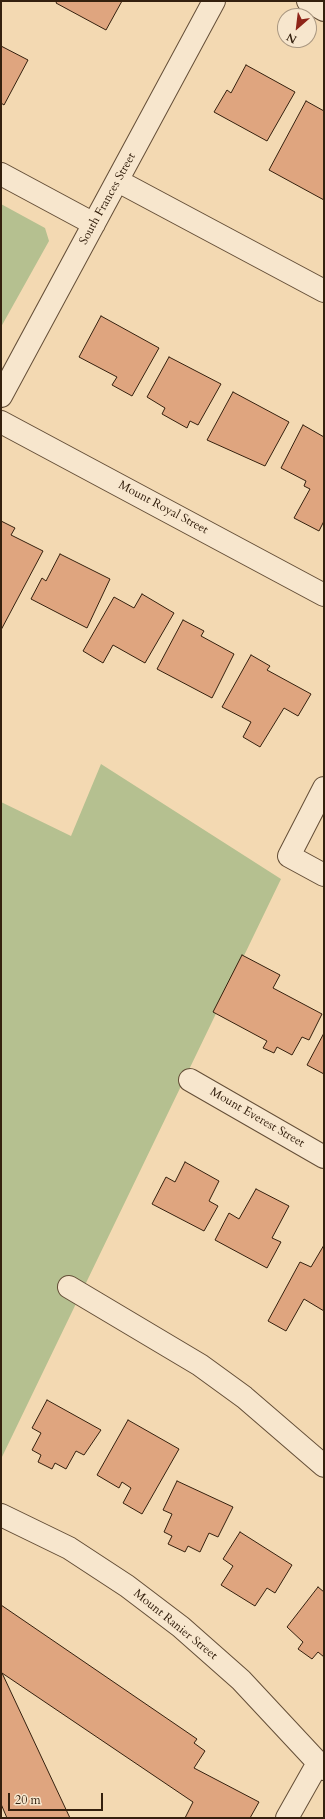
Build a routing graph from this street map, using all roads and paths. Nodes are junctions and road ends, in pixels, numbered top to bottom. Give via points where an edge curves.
1 (214, 1) edge
2 (308, 1) edge
3 (324, 10) edge
4 (1, 174) edge
5 (118, 181) junction
6 (94, 224) junction
7 (324, 291) edge
8 (1, 396) edge
9 (1, 422) edge
10 (324, 595) edge
11 (324, 788) edge
12 (324, 876) edge
13 (190, 1080) dead end
14 (324, 1157) edge
15 (69, 1287) dead end
16 (324, 1466) edge
17 (1, 1515) edge
18 (321, 1766) edge
19 (287, 1818) edge

1 - 5 street, South Frances Street
2 - 3 street
4 - 6 street
5 - 6 street, South Frances Street
5 - 7 street
6 - 8 street, South Frances Street
9 - 10 street, Mount Royal Street
11 - 12 street via 289,856
13 - 14 street, Mount Everest Street
15 - 16 street via 200,1364 244,1397
17 - 18 street, Mount Ranier Street via 69,1548 127,1586 182,1627 241,1680
18 - 19 street

